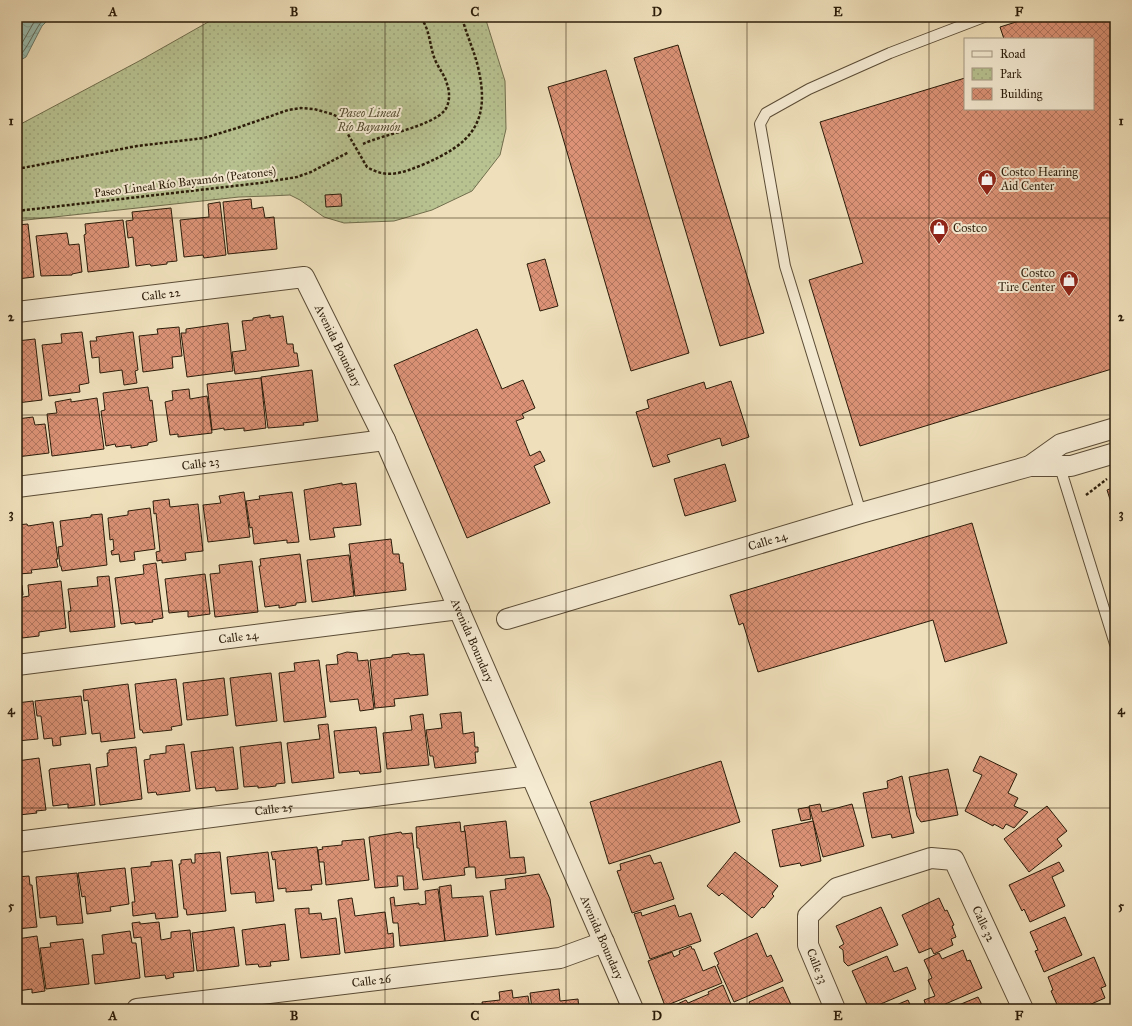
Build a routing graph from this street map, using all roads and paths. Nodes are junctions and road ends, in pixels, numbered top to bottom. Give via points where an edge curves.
1 (420, 17) edge
2 (462, 17) edge
3 (984, 17) edge
4 (364, 144) dead end
5 (349, 152) dead end
6 (17, 169) edge
7 (17, 211) edge
8 (304, 277) joint
9 (17, 312) edge
10 (1115, 428) edge
11 (385, 440) junction
12 (1115, 453) edge
13 (1057, 457) junction
14 (1111, 477) dead end
15 (17, 487) edge
16 (1072, 506) junction
17 (861, 513) junction
18 (459, 609) junction
19 (507, 620) dead end
20 (1115, 644) edge
21 (17, 665) edge
22 (531, 776) junction
23 (17, 842) edge
24 (931, 858) joint
25 (604, 942) junction
26 (137, 1009) edge
27 (633, 1009) edge
28 (835, 1009) edge
29 (1022, 1009) edge

1 - 4 path via 427,29 436,63 448,85 449,98 446,109 424,123
2 - 6 path via 478,66 482,89 478,121 471,133 446,154 403,172 387,174 374,171 367,166 338,117 324,111 301,108 204,138 137,146
3 - 17 lane via 890,53 809,89 766,113 760,124 785,266
5 - 7 path, Paseo Lineal Río Bayamón (Peatones) via 311,172 286,179
8 - 9 street, Calle 22
8 - 11 street, Avenida Boundary
10 - 13 street, Calle 24 via 1061,444
11 - 15 street, Calle 23
11 - 18 street, Avenida Boundary
12 - 13 street, Calle 24 via 1071,466
13 - 16 lane
13 - 17 street, Calle 24
14 - 16 path
16 - 20 lane
17 - 19 street, Calle 24
18 - 21 street, Calle 24
18 - 22 street, Avenida Boundary
22 - 23 street, Calle 25
22 - 25 street, Avenida Boundary
24 - 28 street, Calle 33 via 837,888 808,916 808,945
24 - 29 street, Calle 32 via 954,860
25 - 26 street, Calle 26 via 560,958
25 - 27 street, Avenida Boundary

